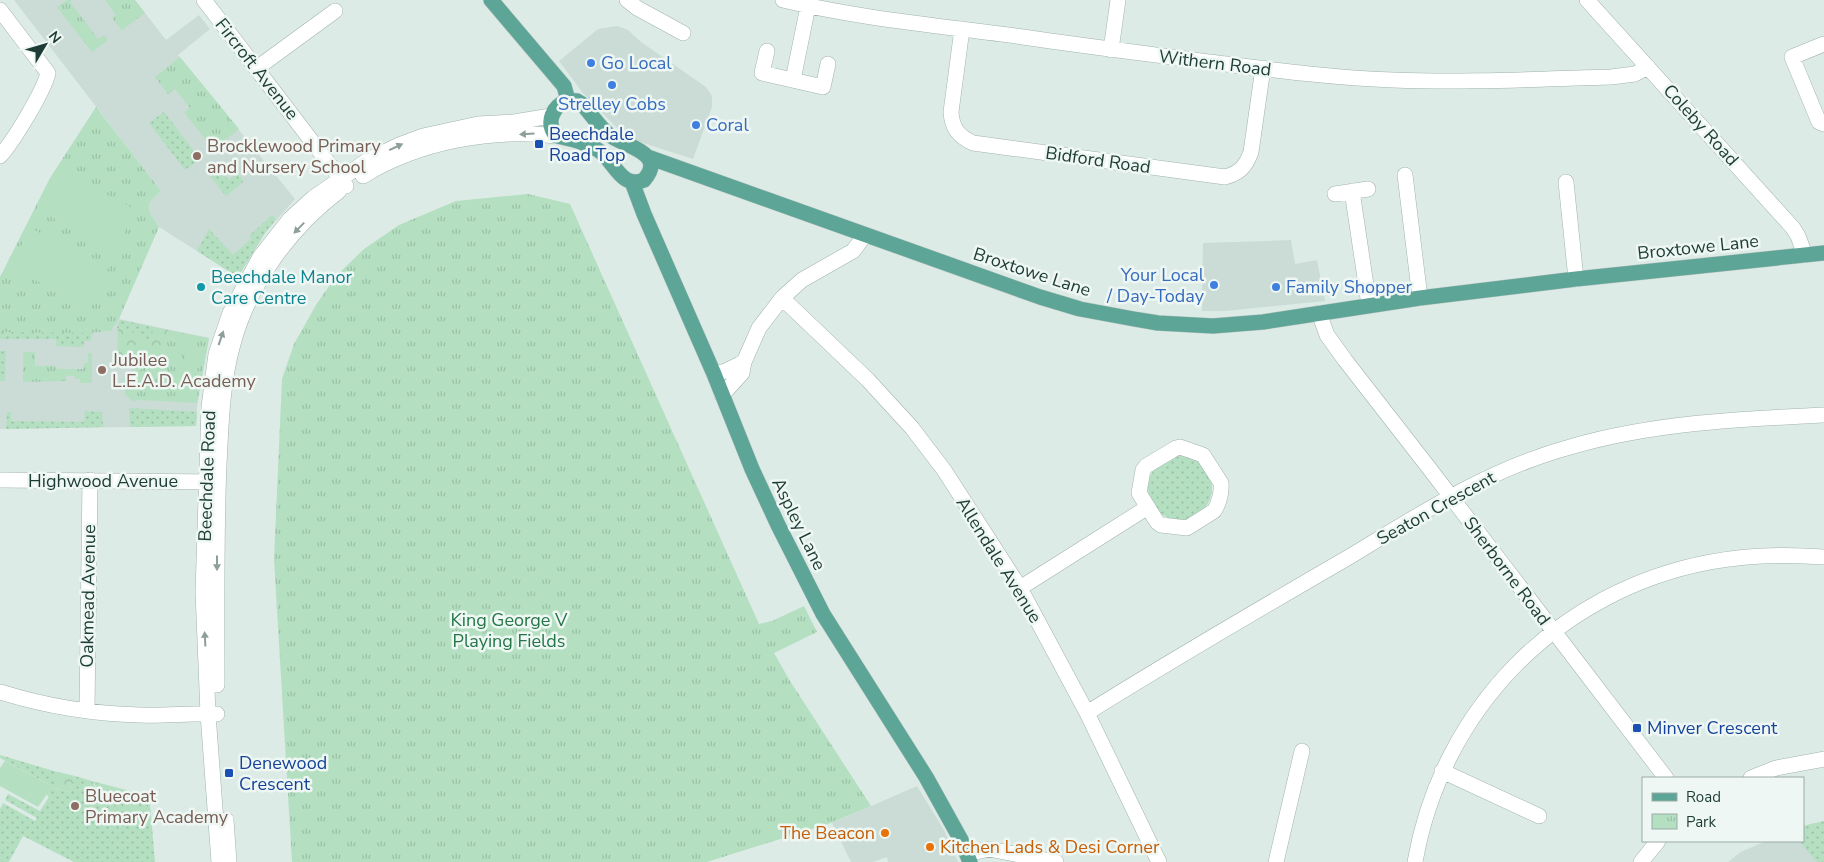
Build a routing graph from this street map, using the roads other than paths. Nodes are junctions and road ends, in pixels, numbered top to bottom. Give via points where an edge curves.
1 (204, 0) edge
2 (490, 0) edge
3 (627, 0) edge
4 (783, 0) edge
5 (1118, 0) edge
6 (1588, 0) edge
7 (808, 6) junction
8 (0, 10) edge
9 (335, 11) dead end
10 (962, 29) junction
11 (683, 33) dead end
12 (1824, 44) edge
13 (1111, 50) junction
14 (767, 51) dead end
15 (828, 64) dead end
16 (1648, 67) junction
17 (257, 68) junction
18 (1263, 68) junction
19 (793, 80) junction
20 (568, 100) junction
21 (551, 116) junction
22 (1824, 124) edge
23 (556, 136) junction
24 (0, 156) edge
25 (648, 157) junction
26 (1405, 175) dead end
27 (344, 182) junction
28 (632, 182) junction
29 (1566, 182) dead end
30 (1368, 188) dead end
31 (1352, 191) junction
32 (1335, 194) dead end
33 (865, 235) junction
34 (1824, 253) edge
35 (1806, 255) junction
36 (1576, 279) junction
37 (782, 298) junction
38 (1420, 298) junction
39 (1370, 305) junction
40 (1319, 313) junction
41 (744, 362) junction
42 (714, 374) junction
43 (722, 395) junction
44 (1824, 415) edge
45 (0, 480) edge
46 (90, 480) junction
47 (212, 482) junction
48 (1450, 496) junction
49 (1148, 507) junction
50 (1824, 557) edge
51 (1020, 588) junction
52 (1553, 631) junction
53 (0, 692) edge
54 (87, 711) junction
55 (1087, 713) junction
56 (213, 714) junction
57 (1302, 751) dead end
58 (1824, 759) edge
59 (1442, 771) junction
60 (1665, 777) edge
61 (1754, 777) edge
62 (1539, 816) dead end
63 (1657, 842) edge
64 (969, 858) edge
65 (218, 862) edge
66 (229, 862) edge
67 (1056, 862) edge
68 (1159, 862) edge
69 (1276, 862) edge
70 (1415, 862) edge
71 (1641, 862) edge

1 - 17 street, Fircroft Avenue
2 - 20 main road via 564,86
3 - 11 street
4 - 7 street, Withern Road
5 - 13 street
6 - 16 street, Coleby Road
7 - 10 street, Withern Road
7 - 19 street
8 - 24 street via 48,73 44,87
9 - 17 street
10 - 13 street, Withern Road
10 - 18 street, Bidford Road via 951,122 963,138 973,143 1157,168 1225,176 1242,169 1251,152
12 - 22 street via 1792,57 1819,122
13 - 18 street, Withern Road
14 - 19 street via 762,73
15 - 19 street via 823,87
16 - 18 street, Withern Road via 1636,74 1610,77 1434,80 1385,80
16 - 35 street, Coleby Road via 1793,228
17 - 27 street, Fircroft Avenue
20 - 21 main road via 560,103
20 - 25 main road, Broxtowe Lane via 582,104 609,135
21 - 23 main road via 551,128
27 -> 21 street, Beechdale Road via 368,160 423,136 478,124
23 -> 27 street, Beechdale Road via 532,133 446,142
23 - 28 main road via 587,144 600,152 624,180
25 - 28 main road via 650,166 646,177 640,182
25 - 33 main road, Broxtowe Lane
26 - 38 street
27 - 47 street, Beechdale Road via 290,238 256,288 244,313 225,381
28 - 42 main road, Aspley Lane
29 - 36 street
30 - 31 street
31 - 32 street
31 - 39 street
33 - 37 street via 853,251 802,280
33 - 40 main road, Broxtowe Lane via 1040,297 1080,309 1134,319 1213,326
34 - 35 main road, Broxtowe Lane
35 - 36 main road, Broxtowe Lane
36 - 38 main road, Broxtowe Lane
37 - 41 street via 760,328
37 - 51 street, Allendale Avenue via 868,380 912,428 944,470
38 - 39 main road, Broxtowe Lane
39 - 40 main road, Broxtowe Lane
40 - 48 street, Sherborne Road via 1327,335
41 - 42 street
41 - 43 street via 742,373
42 - 43 main road, Aspley Lane
43 - 64 main road, Aspley Lane via 756,477 823,614 926,777
44 - 48 street, Seaton Crescent via 1742,419 1606,438 1535,458
45 - 46 street, Highwood Avenue
46 - 47 street, Highwood Avenue
46 - 54 street, Oakmead Avenue
47 - 56 street, Beechdale Road via 203,592
48 - 52 street, Sherborne Road
48 - 55 street, Seaton Crescent
49 - 49 street via 1139,492 1143,470 1176,448 1203,455 1221,483 1217,507 1187,528 1161,525
49 - 51 street
50 - 52 street via 1756,556 1691,567 1616,594
51 - 55 street, Allendale Avenue
52 - 59 street via 1525,655 1487,698
52 - 60 street, Sherborne Road
53 - 54 street
54 - 56 street via 142,715
55 - 68 street, Allendale Avenue
56 - 65 street, Beechdale Road
56 - 66 street, Beechdale Road
57 - 69 street
58 - 61 street via 1776,768
59 - 62 street
59 - 70 street via 1428,809
63 - 71 street
64 - 67 street via 989,849

